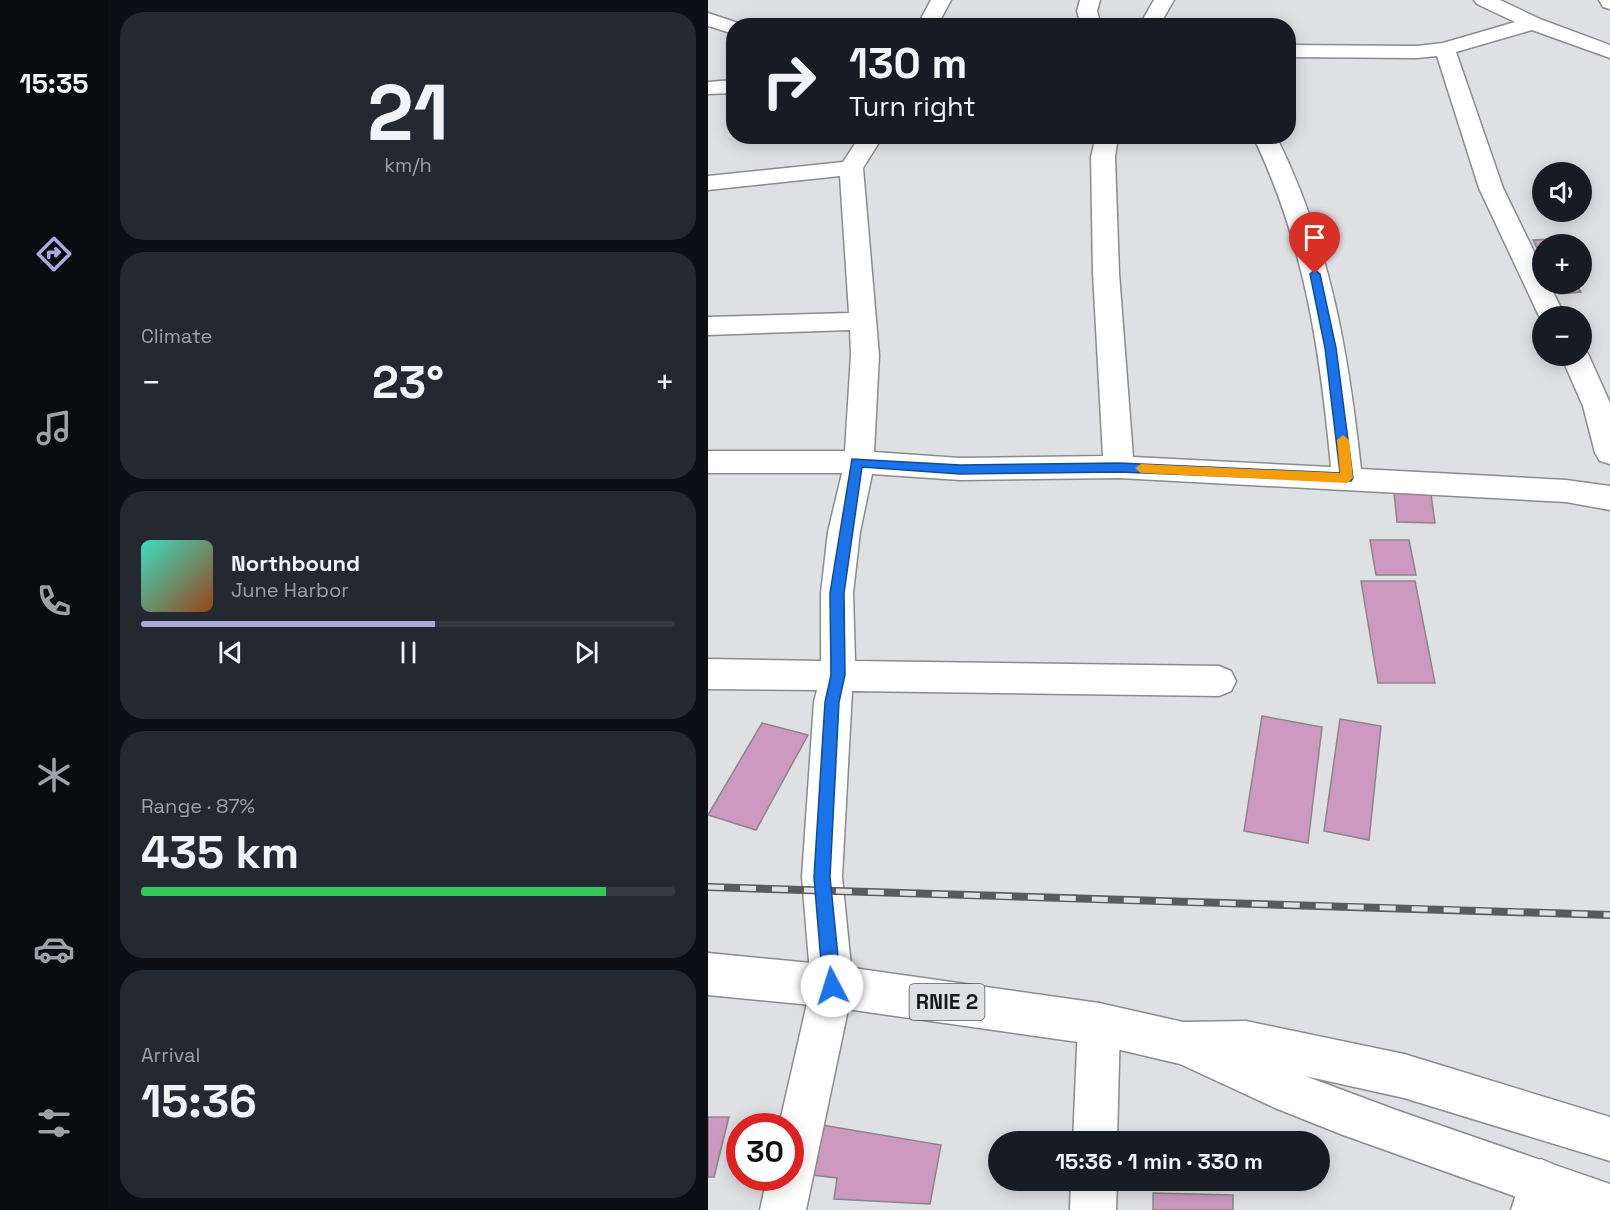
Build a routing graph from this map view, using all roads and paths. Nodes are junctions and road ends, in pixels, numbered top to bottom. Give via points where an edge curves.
1 (941, 0) edge
2 (1090, 0) edge
3 (1164, 0) edge
4 (1484, 0) edge
5 (931, 18) edge
6 (1089, 18) edge
7 (1154, 18) edge
8 (708, 19) edge
9 (1533, 22) junction
10 (726, 25) edge
11 (1445, 49) junction
12 (1296, 51) edge
13 (1610, 52) edge
14 (726, 87) edge
15 (708, 88) edge
16 (867, 144) edge
17 (1105, 144) edge
18 (1268, 144) edge
19 (851, 168) junction
20 (708, 183) edge
21 (1546, 306) edge
22 (863, 321) junction
23 (710, 334) edge
24 (1579, 366) edge
25 (1610, 453) edge
26 (708, 462) edge
27 (856, 462) junction
28 (1119, 467) junction
29 (1347, 478) junction
30 (1610, 498) edge
31 (708, 674) edge
32 (838, 675) junction
33 (1220, 681) dead end
34 (708, 974) edge
35 (832, 986) junction
36 (1099, 1024) junction
37 (1184, 1042) junction
38 (804, 1113) edge
39 (1095, 1131) edge
40 (1610, 1139) edge
41 (787, 1191) edge
42 (1094, 1191) edge
43 (1538, 1196) edge
44 (1610, 1207) edge
45 (783, 1210) edge
46 (1093, 1210) edge

1 - 5 main road
2 - 6 main road
3 - 7 main road
4 - 9 main road
8 - 10 main road
9 - 11 main road
9 - 13 main road
11 - 12 main road
11 - 21 main road via 1491,188
14 - 15 main road
16 - 19 main road
17 - 28 main road via 1106,273
18 - 29 main road via 1292,195 1318,287 1335,377
19 - 20 main road
19 - 22 main road
22 - 23 main road
22 - 27 main road via 863,419
24 - 25 main road via 1597,406
26 - 27 main road
27 - 28 main road via 960,470
27 - 32 main road via 837,593
28 - 29 main road
29 - 30 main road via 1566,491
31 - 32 main road
32 - 33 main road
32 - 35 main road via 832,702 822,877
34 - 35 main road, RNIE 2
35 - 36 main road, RNIE 2
35 - 38 main road
36 - 37 main road, RNIE 2
36 - 39 main road
37 - 40 main road, RNIE 2 via 1246,1042 1404,1076
37 - 43 main road, RNIE 2 via 1242,1073 1377,1125
41 - 45 main road
42 - 46 main road
43 - 44 main road, RNIE 2

